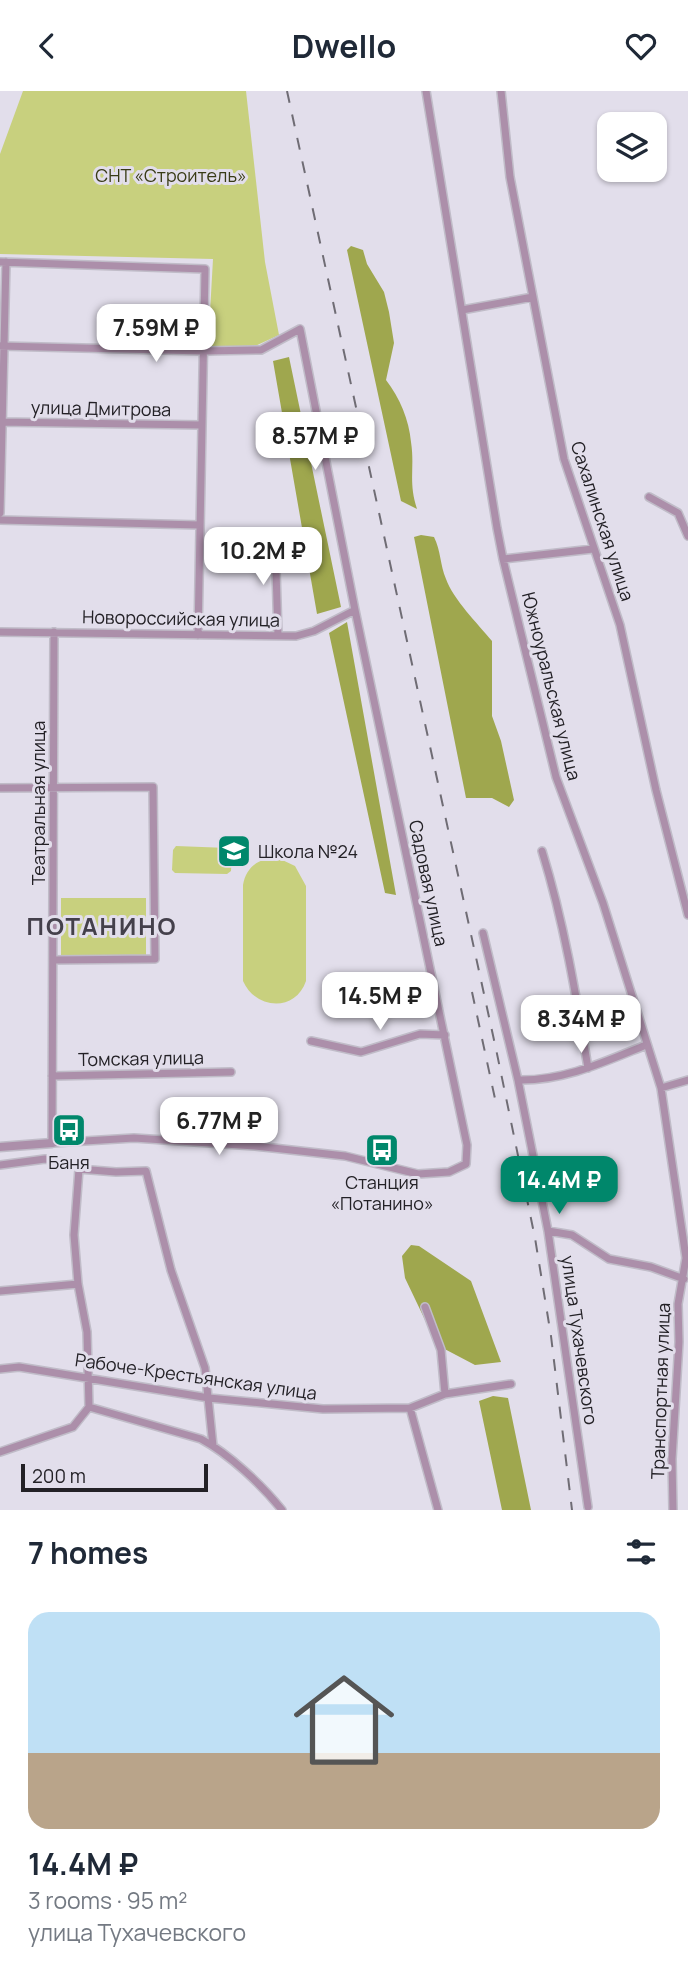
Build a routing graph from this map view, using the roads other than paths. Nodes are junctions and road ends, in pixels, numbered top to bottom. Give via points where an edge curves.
1 (426, 91) edge
2 (501, 91) edge
3 (3, 262) edge
4 (533, 297) junction
5 (462, 310) junction
6 (2, 346) edge
7 (204, 351) junction
8 (1, 422) edge
9 (202, 425) junction
10 (649, 497) dead end
11 (0, 513) edge
12 (0, 520) edge
13 (201, 525) junction
14 (688, 536) edge
15 (275, 537) dead end
16 (593, 549) junction
17 (503, 559) junction
18 (355, 610) junction
19 (0, 632) edge
20 (54, 632) junction
21 (198, 635) junction
22 (278, 636) junction
23 (0, 787) edge
24 (54, 787) junction
25 (542, 851) dead end
26 (688, 915) edge
27 (483, 933) dead end
28 (53, 960) junction
29 (445, 1035) junction
30 (311, 1041) dead end
31 (646, 1045) junction
32 (588, 1068) junction
33 (231, 1072) dead end
34 (52, 1076) junction
35 (518, 1080) junction
36 (688, 1080) edge
37 (661, 1088) junction
38 (52, 1143) junction
39 (0, 1147) edge
40 (0, 1165) edge
41 (79, 1169) junction
42 (548, 1231) junction
43 (686, 1278) edge
44 (78, 1284) junction
45 (0, 1291) edge
46 (425, 1307) dead end
47 (0, 1369) edge
48 (87, 1378) junction
49 (510, 1384) dead end
50 (445, 1394) junction
51 (209, 1398) junction
52 (89, 1407) junction
53 (410, 1408) junction
54 (213, 1445) junction
55 (0, 1452) edge
56 (588, 1507) dead end
57 (282, 1510) edge
58 (438, 1510) edge
59 (673, 1510) edge

1 - 5 street, Южноуральская улица
2 - 4 street, Сахалинская улица via 510,177
3 - 6 street
3 - 7 street via 205,269
4 - 5 street
4 - 16 street, Сахалинская улица via 564,460
5 - 17 street, Южноуральская улица
6 - 7 street
6 - 8 street
7 - 9 street
7 - 18 street, Садовая улица via 261,350 300,329
8 - 9 street, улица Дмитрова
8 - 11 street
9 - 13 street
10 - 14 street via 678,513
12 - 13 street
13 - 21 street
15 - 22 street
16 - 17 street
16 - 26 street, Сахалинская улица via 620,625
17 - 31 street, Южноуральская улица via 556,777 603,903
18 - 22 street, Новороссийская улица via 314,631
18 - 29 street, Садовая улица
19 - 20 street, Новороссийская улица
20 - 21 street, Новороссийская улица
20 - 24 street, Театральная улица
21 - 22 street, Новороссийская улица
23 - 24 street
24 - 28 street, Театральная улица
24 - 28 street via 153,787 155,959
25 - 32 street via 563,930
27 - 35 street, улица Тухачевского
28 - 34 street, Театральная улица
29 - 30 street via 419,1034 361,1052
29 - 38 street, Садовая улица via 467,1145 466,1164 449,1172 418,1174 345,1156 200,1141 134,1138
31 - 32 street
31 - 37 street, Южноуральская улица
32 - 35 street via 554,1078
33 - 34 street, Томская улица
34 - 38 street, Театральная улица
35 - 42 street, улица Тухачевского
36 - 37 street
37 - 43 street, Южноуральская улица
38 - 39 street
40 - 41 street via 45,1159
41 - 44 street via 74,1235
41 - 51 street via 146,1171 171,1270 205,1368
42 - 43 street via 572,1235 608,1259
42 - 56 street, улица Тухачевского
43 - 59 street, Транспортная улица via 678,1304
44 - 45 street
44 - 48 street via 87,1332
46 - 50 street via 441,1350
47 - 48 street, Рабоче-Крестьянская улица via 19,1367
48 - 51 street, Рабоче-Крестьянская улица
48 - 52 street
49 - 50 street, Рабоче-Крестьянская улица
50 - 53 street, Рабоче-Крестьянская улица
51 - 53 street, Рабоче-Крестьянская улица via 323,1409
51 - 54 street
52 - 54 street
52 - 55 street via 73,1427
53 - 58 street
54 - 57 street

